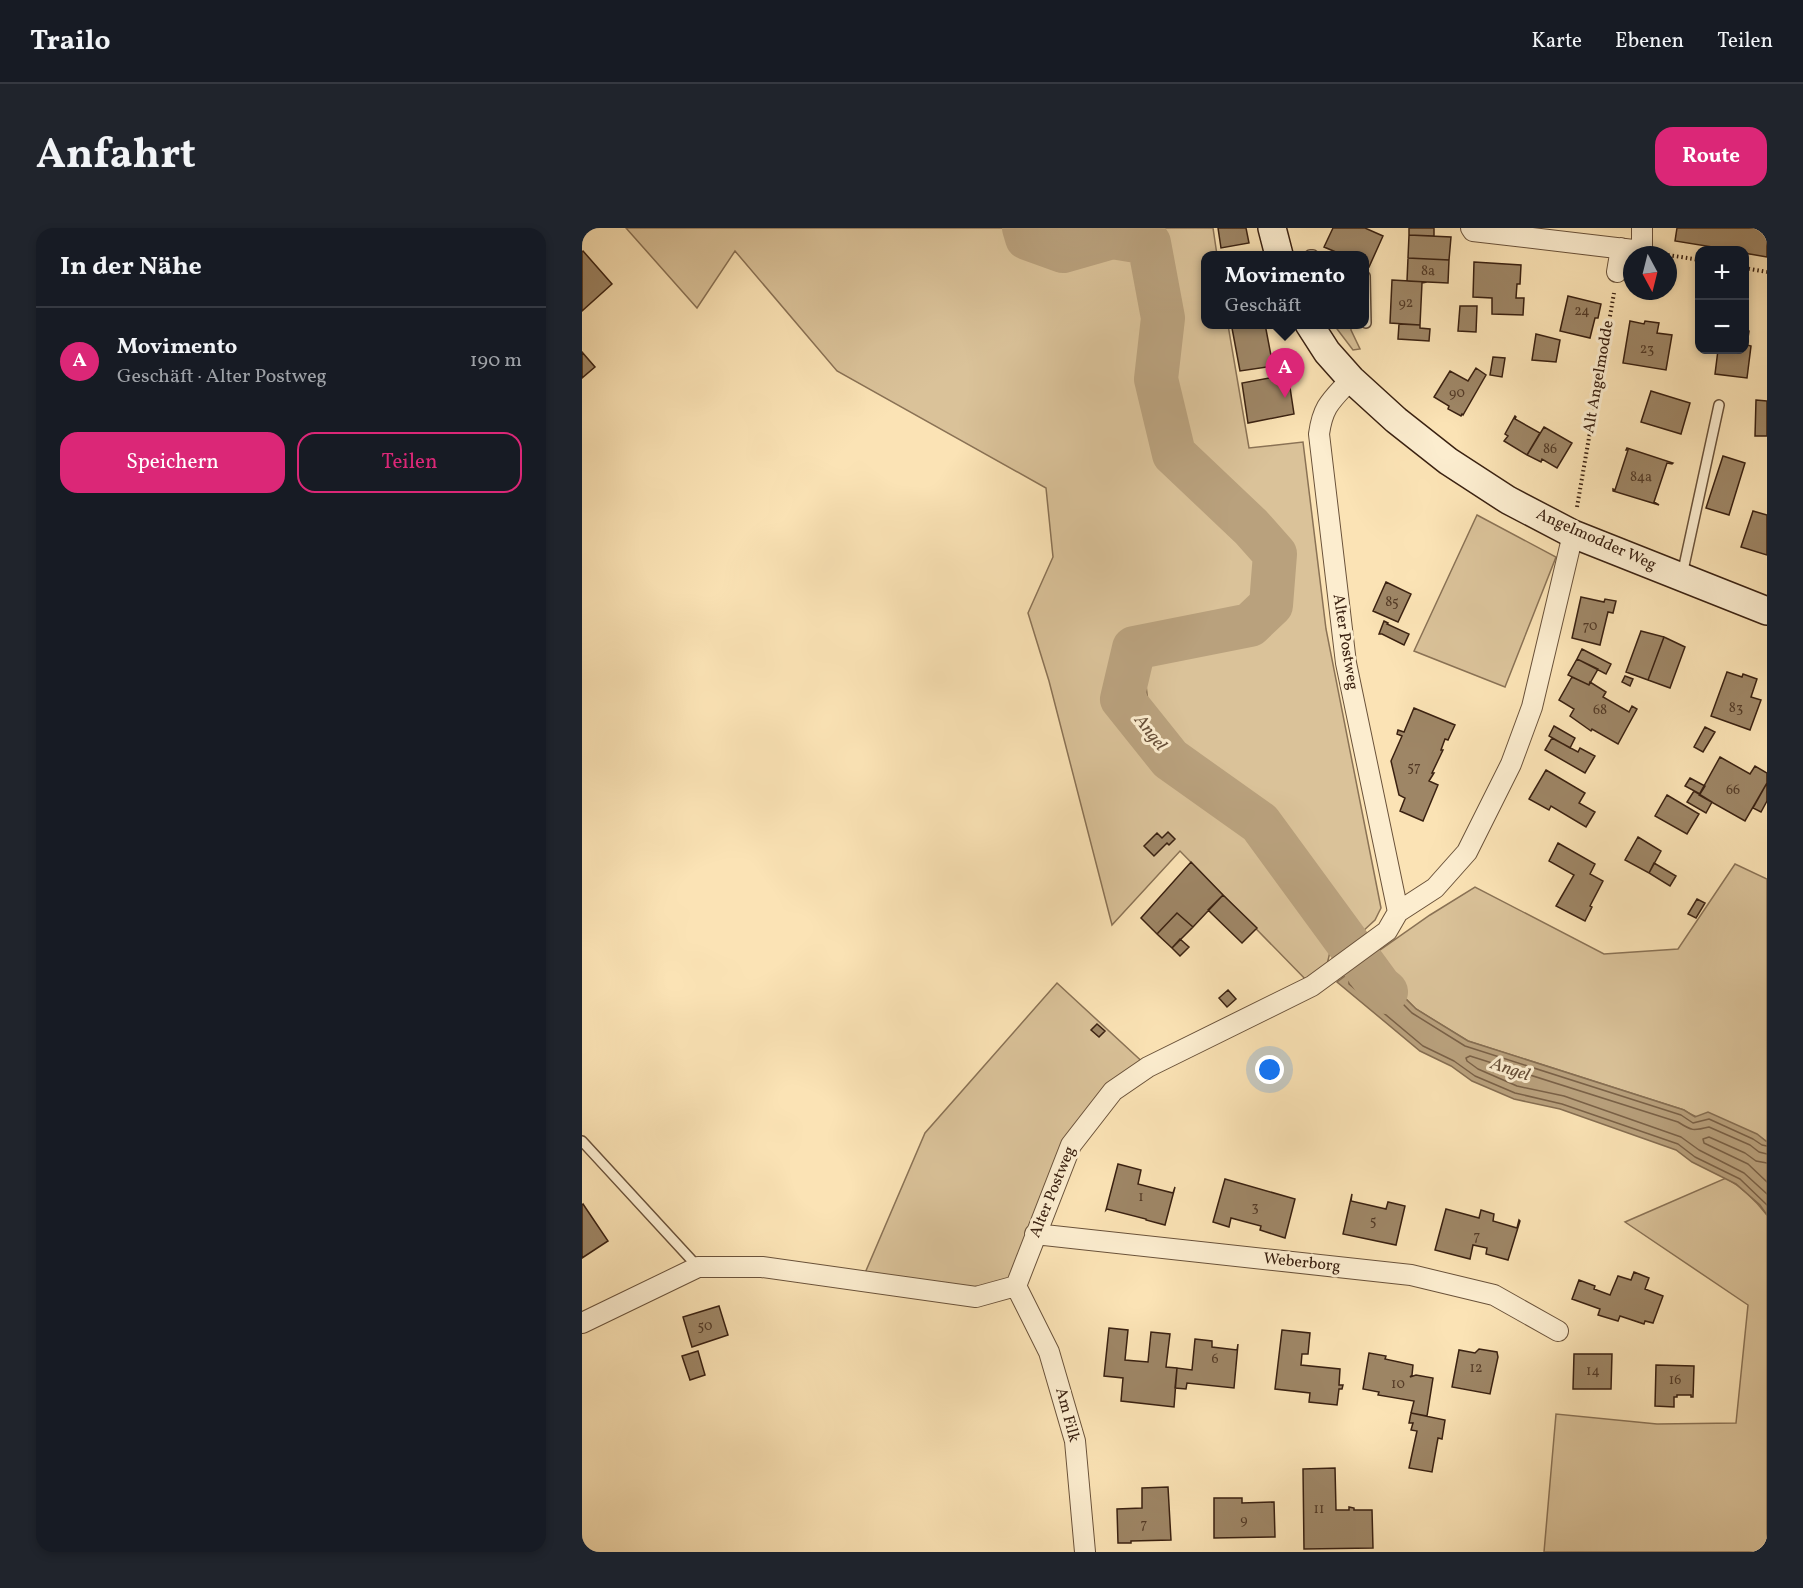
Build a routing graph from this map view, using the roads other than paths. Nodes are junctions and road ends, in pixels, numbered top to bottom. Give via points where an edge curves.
1 (1272, 228) edge
2 (1471, 228) edge
3 (1642, 228) edge
4 (1621, 248) junction
5 (1278, 251) edge
6 (1617, 272) road end
7 (1312, 329) edge
8 (1351, 379) junction
9 (1719, 405) dead end
10 (1575, 524) junction
11 (1681, 577) junction
12 (1767, 611) edge
13 (1398, 912) junction
14 (582, 1141) edge
15 (1035, 1234) junction
16 (698, 1267) junction
17 (1016, 1286) junction
18 (582, 1323) edge
19 (1558, 1331) dead end
20 (1085, 1552) edge

1 - 5 street
2 - 4 street
3 - 4 street via 1642,251
4 - 6 street
7 - 8 street, Angelmodder Weg
8 - 10 street, Angelmodder Weg via 1448,461 1508,500
8 - 13 street, Alter Postweg via 1328,404 1318,434 1346,663
9 - 11 lane
10 - 11 street, Angelmodder Weg
10 - 13 street, Alter Postweg via 1532,707 1511,764 1467,852 1435,888
11 - 12 street, Angelmodder Weg
13 - 15 street, Alter Postweg via 1387,931 1312,986 1148,1067 1113,1091 1071,1145
14 - 16 lane
15 - 17 street, Alter Postweg
15 - 19 street, Weberborg via 1411,1275 1494,1295
16 - 17 street via 762,1267 976,1298
16 - 18 street
17 - 20 street, Am Filk via 1049,1352 1076,1441

